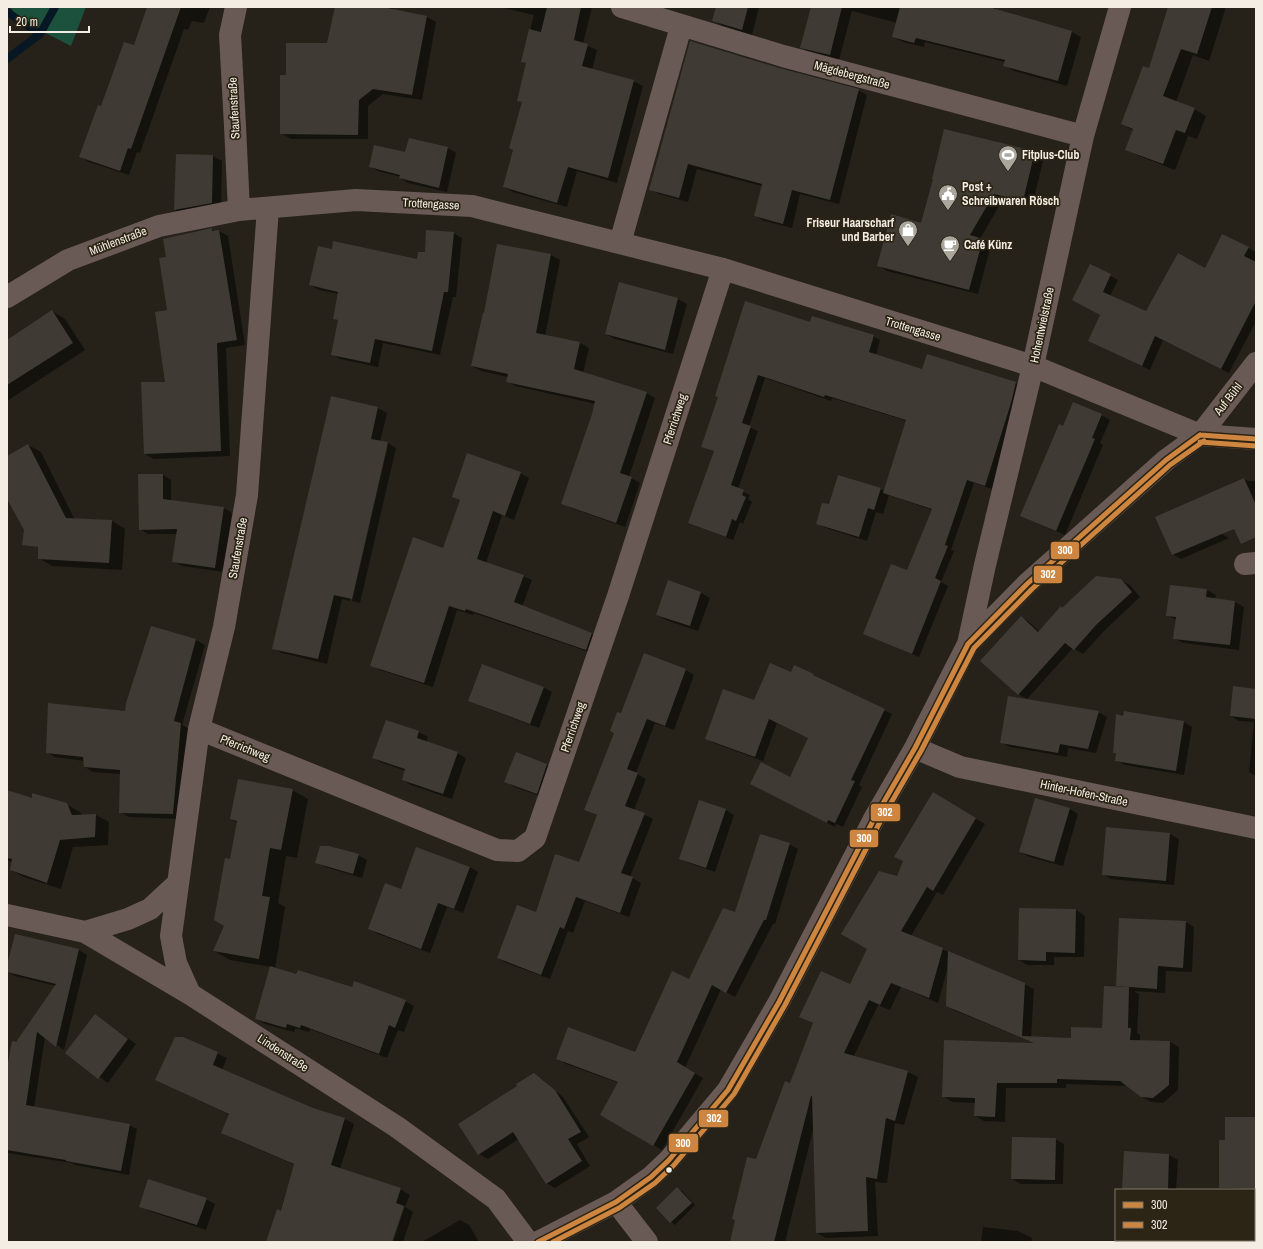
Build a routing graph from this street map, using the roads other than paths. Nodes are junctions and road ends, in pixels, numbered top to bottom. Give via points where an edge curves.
1 (236, 7) edge
2 (622, 7) edge
3 (1120, 7) edge
4 (680, 30) dead end
5 (1083, 136) junction
6 (268, 208) junction
7 (239, 210) junction
8 (620, 243) junction
9 (723, 269) junction
10 (7, 297) edge
11 (1256, 363) edge
12 (1033, 366) junction
13 (1200, 435) junction
14 (1256, 439) edge
15 (968, 644) junction
16 (199, 730) junction
17 (915, 748) junction
18 (1256, 828) edge
19 (177, 884) junction
20 (7, 916) edge
21 (85, 932) junction
22 (190, 994) junction
23 (616, 1202) junction
24 (528, 1242) edge
25 (538, 1242) edge
26 (647, 1242) edge

1 - 7 street, Staufenstraße via 230,35
2 - 5 street, Mägdebergstraße via 783,56
3 - 5 street, Hohentwielstraße
4 - 8 street
5 - 12 street, Hohentwielstraße
6 - 7 street, Trottengasse
6 - 8 street, Trottengasse via 356,200 472,206
6 - 16 street, Staufenstraße via 247,495 224,627
7 - 10 street, Mühlenstraße via 159,226 68,260
8 - 9 street, Trottengasse
9 - 12 street, Trottengasse
9 - 16 street, Pferrichweg via 618,596 535,838 518,851 497,850
11 - 13 street, Auf Bühl
12 - 13 street, Trottengasse
12 - 15 street, Hohentwielstraße
13 - 14 street, Trottengasse
13 - 15 street, Auf Bühl via 1166,460 1028,584
15 - 17 street
16 - 19 street, Staufenstraße
17 - 18 street, Hinter-Hofen-Straße via 960,767
17 - 23 street via 874,819 779,1002 728,1090 669,1160 651,1177
19 - 21 street via 150,910
19 - 22 street, Staufenstraße via 170,936 176,963
20 - 21 street, Lindenstraße
21 - 22 street, Lindenstraße
22 - 24 street, Lindenstraße via 397,1128 496,1199
23 - 25 street
23 - 26 street

